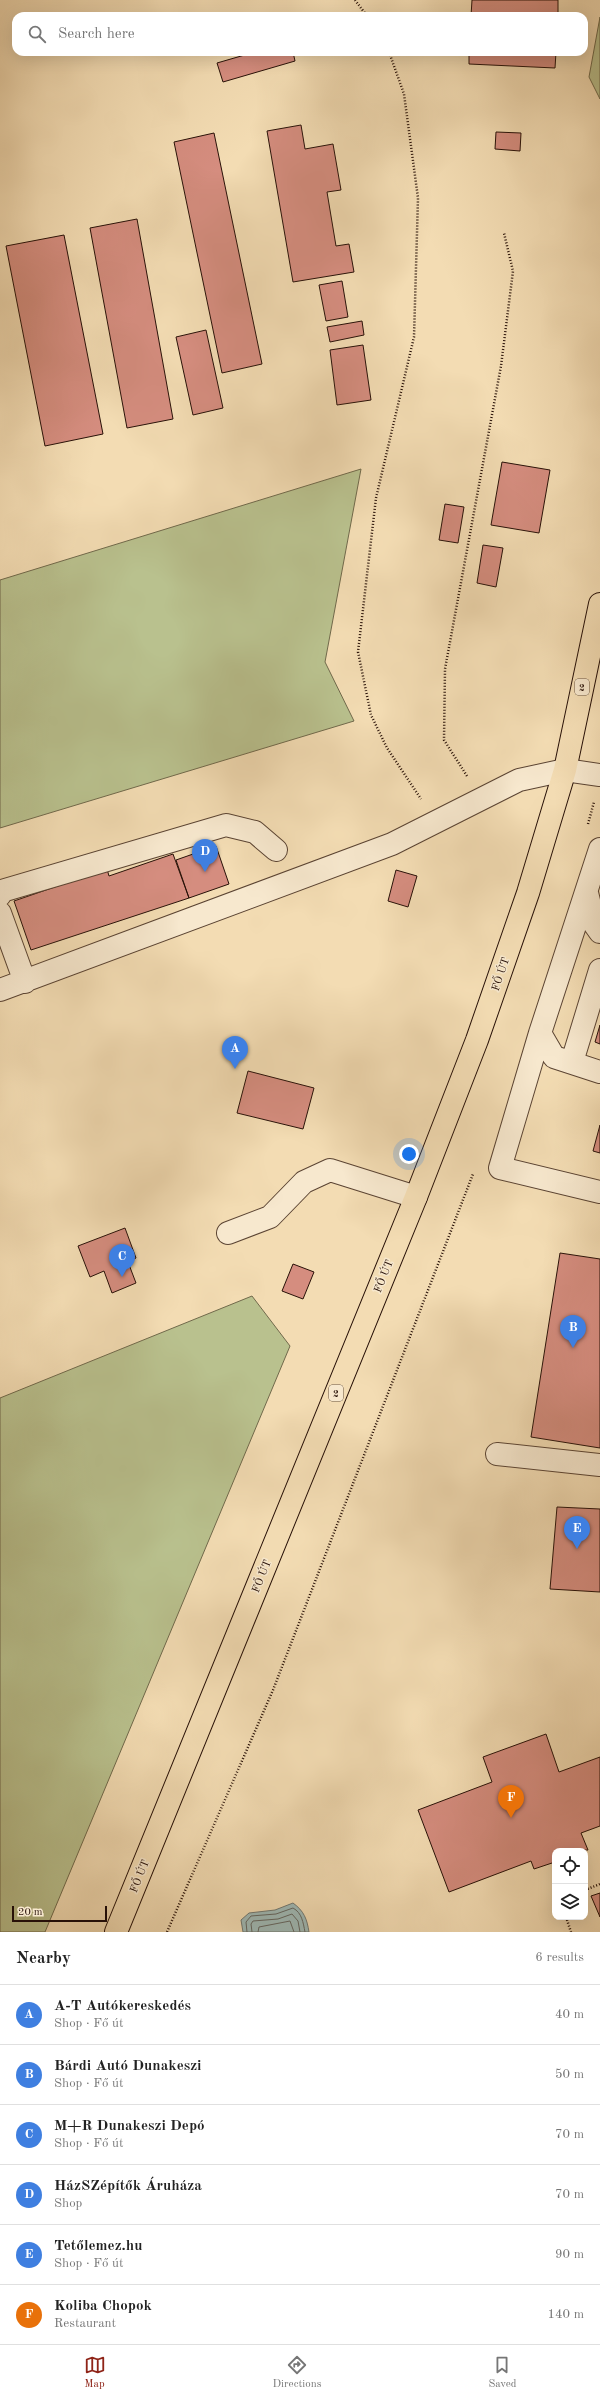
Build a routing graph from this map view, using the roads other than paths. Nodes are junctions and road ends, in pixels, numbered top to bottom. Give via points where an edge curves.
1 (600, 604) edge
2 (565, 770) junction
3 (600, 775) edge
4 (600, 849) edge
5 (276, 850) dead end
6 (587, 893) junction
7 (0, 895) edge
8 (0, 913) edge
9 (600, 932) edge
10 (600, 970) edge
11 (25, 982) junction
12 (0, 990) edge
13 (540, 1033) junction
14 (572, 1062) junction
15 (600, 1072) edge
16 (600, 1192) edge
17 (416, 1197) junction
18 (228, 1233) dead end
19 (497, 1454) dead end
20 (600, 1465) edge
21 (116, 1932) edge

1 - 2 main road, FŐ ÚT / 2
2 - 3 street
2 - 11 street via 519,780 437,824 392,844
2 - 17 main road, FŐ ÚT / 2 via 528,893 477,1040
4 - 6 street
5 - 7 street via 255,832 226,825 2,891
6 - 9 street via 595,925
6 - 13 street
8 - 11 street
10 - 14 street
11 - 12 street
13 - 14 street via 554,1057
13 - 16 street via 500,1168
14 - 15 street
17 - 18 street via 330,1170 304,1182 270,1216
17 - 21 main road, FŐ ÚT / 2
19 - 20 street

